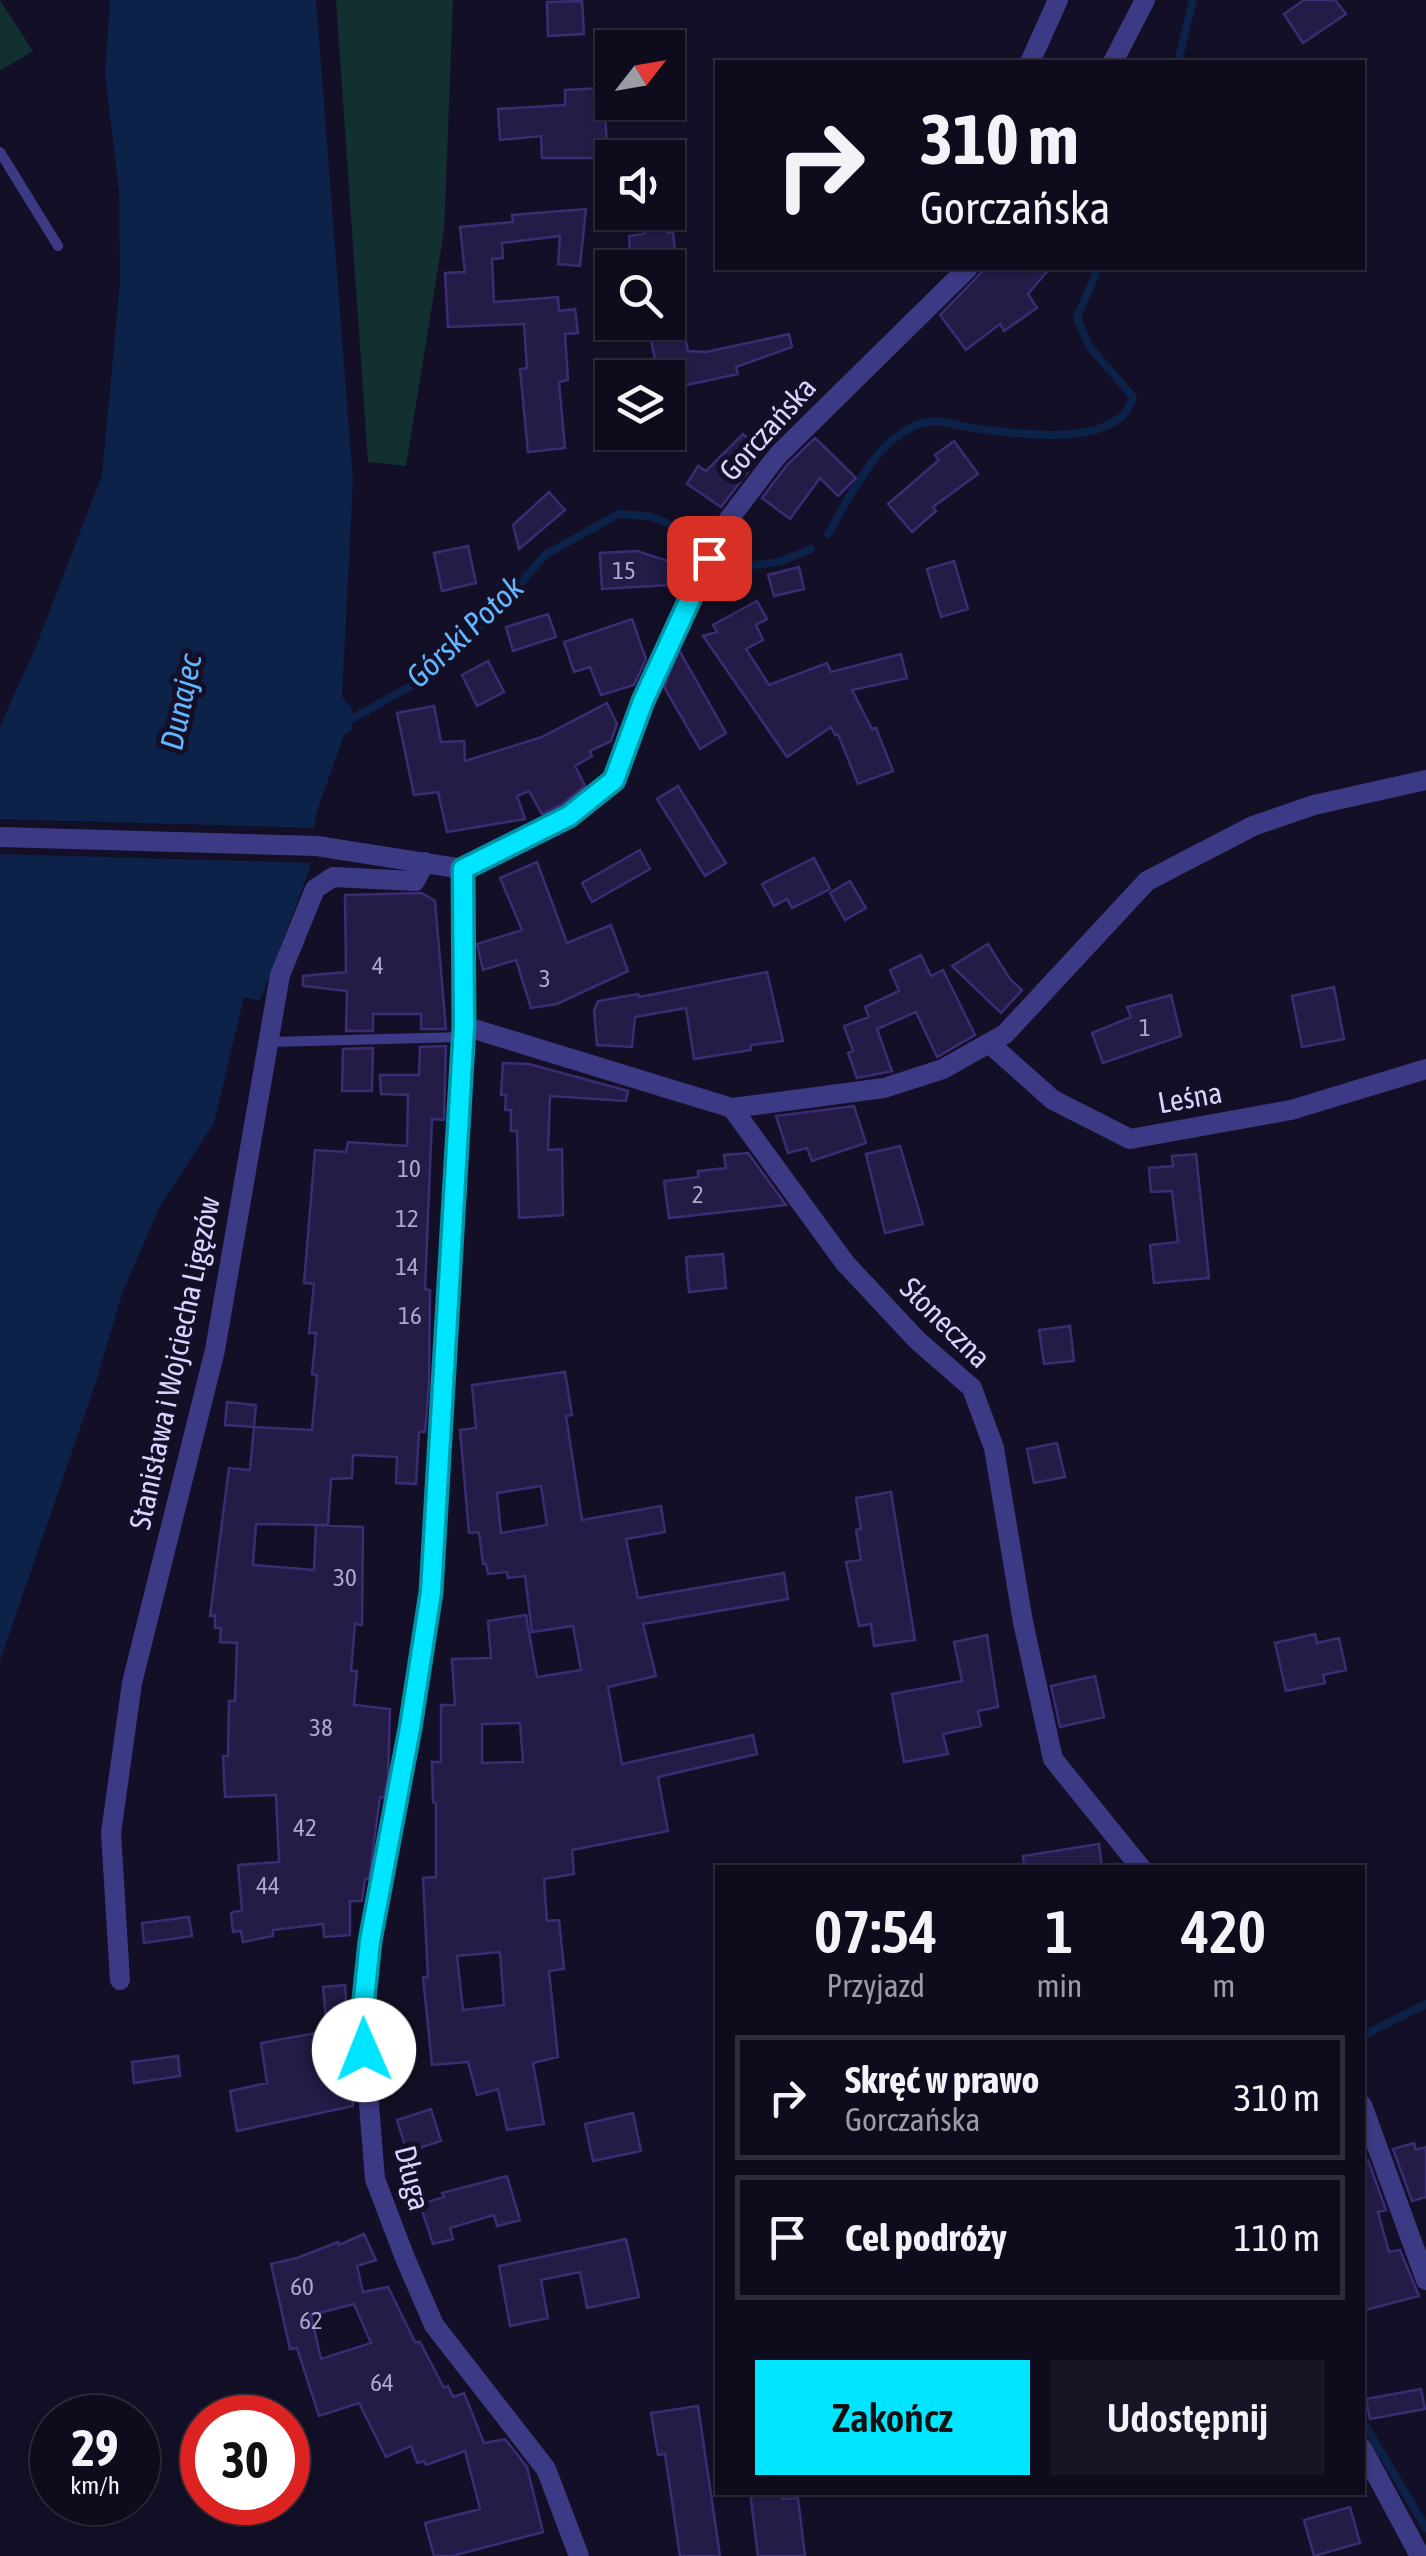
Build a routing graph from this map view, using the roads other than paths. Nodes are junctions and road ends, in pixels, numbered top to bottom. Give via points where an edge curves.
1 (1058, 0) edge
2 (1145, 0) edge
3 (1031, 60) edge
4 (1113, 60) edge
5 (0, 152) edge
6 (58, 246) dead end
7 (940, 270) edge
8 (966, 270) edge
9 (938, 296) junction
10 (1426, 780) edge
11 (0, 837) edge
12 (425, 862) junction
13 (463, 869) junction
14 (463, 1032) junction
15 (269, 1042) junction
16 (989, 1043) junction
17 (1426, 1069) edge
18 (732, 1108) junction
19 (1140, 1865) edge
20 (120, 1980) dead end
21 (1365, 2113) edge
22 (1426, 2280) edge
23 (1365, 2454) edge
24 (579, 2556) edge
25 (1420, 2556) edge

1 - 3 street
2 - 4 street
5 - 6 lane
7 - 9 street
8 - 9 street, Gorczańska
9 - 13 street, Gorczańska via 777,456 726,523 674,628 614,780 569,816
10 - 16 street via 1253,826 1147,881 1005,1034
11 - 12 street via 318,846
12 - 13 street
12 - 15 street, Stanisława i Wojciecha Ligęzów via 415,881 333,877 315,889 280,975
13 - 14 street, Długa
14 - 15 lane
14 - 18 street
14 - 24 street, Długa via 431,1592 362,2018 374,2179 434,2325 546,2469
15 - 20 street, Stanisława i Wojciecha Ligęzów via 215,1350 132,1683 111,1833
16 - 17 street, Leśna via 1053,1100 1130,1139 1291,1110
16 - 18 street via 884,1088
18 - 19 street, Słoneczna via 845,1263 972,1388 994,1448 1052,1759
21 - 22 street
23 - 25 street

